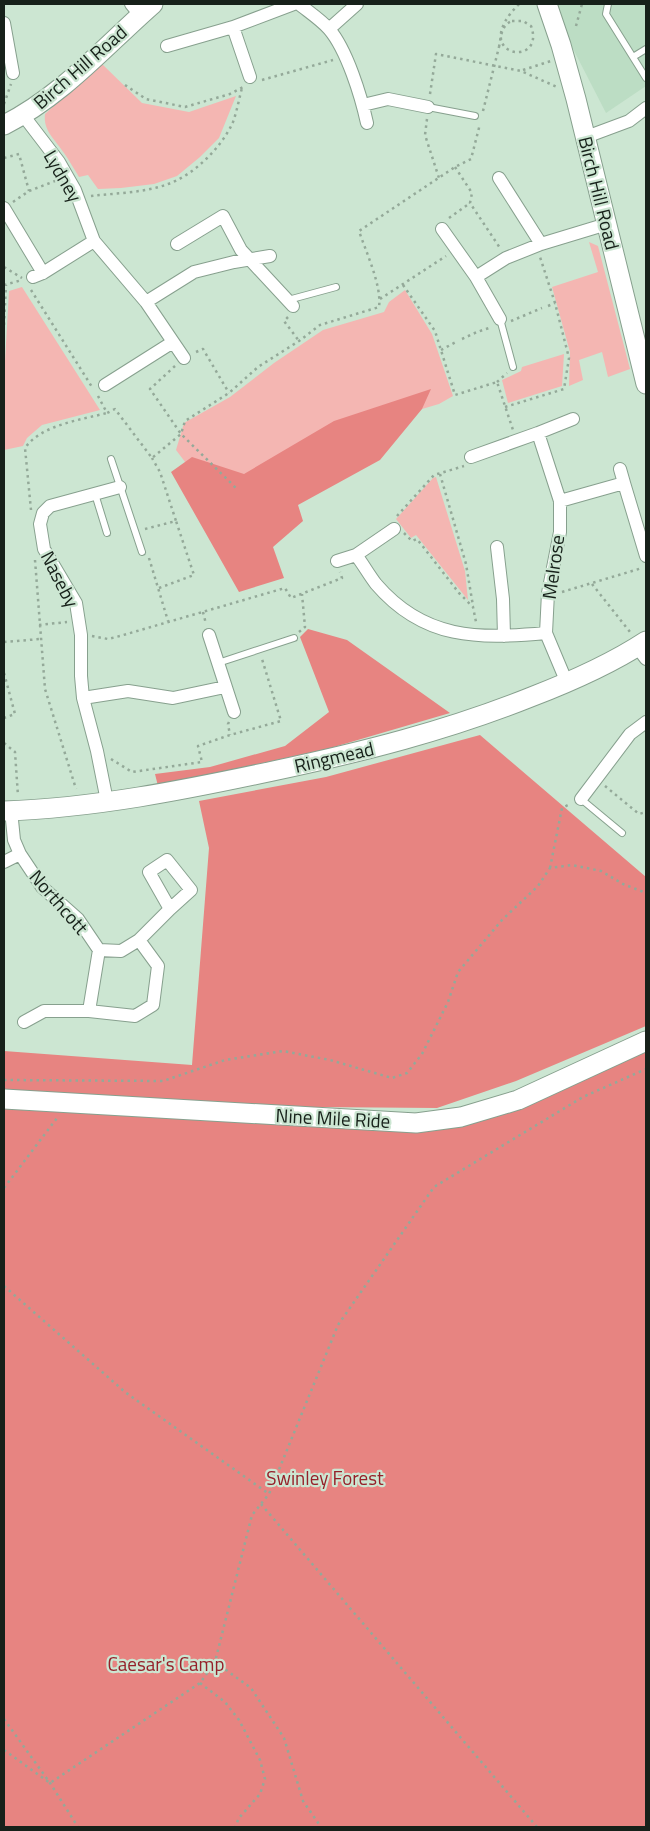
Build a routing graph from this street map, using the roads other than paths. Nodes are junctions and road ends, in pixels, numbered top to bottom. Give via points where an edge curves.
1 (294, 4) edge
2 (299, 4) edge
3 (357, 4) edge
4 (547, 4) edge
5 (608, 4) edge
6 (141, 7) edge
7 (4, 23) edge
8 (233, 27) junction
9 (329, 29) junction
10 (167, 46) dead end
11 (646, 48) edge
12 (634, 57) junction
13 (13, 73) road end
14 (646, 78) edge
15 (252, 80) road end
16 (362, 105) junction
17 (428, 107) joint
18 (646, 108) edge
19 (23, 115) junction
20 (475, 116) dead end
21 (367, 123) dead end
22 (4, 126) edge
23 (586, 137) junction
24 (499, 178) dead end
25 (4, 208) edge
26 (607, 224) junction
27 (442, 229) road end
28 (94, 241) junction
29 (177, 244) dead end
30 (539, 245) junction
31 (270, 256) dead end
32 (251, 259) junction
33 (476, 276) junction
34 (336, 287) dead end
35 (146, 302) junction
36 (291, 303) joint
37 (500, 319) joint
38 (173, 342) junction
39 (643, 357) edge
40 (184, 358) road end
41 (513, 366) dead end
42 (646, 384) edge
43 (105, 385) dead end
44 (573, 419) dead end
45 (538, 433) junction
46 (471, 457) road end
47 (111, 459) dead end
48 (620, 469) dead end
49 (624, 483) junction
50 (120, 486) junction
51 (95, 494) junction
52 (560, 501) junction
53 (396, 527) road end
54 (107, 533) dead end
55 (498, 547) dead end
56 (142, 552) road end
57 (356, 555) junction
58 (646, 556) edge
59 (337, 561) road end
60 (546, 632) junction
61 (209, 635) dead end
62 (504, 636) junction
63 (294, 638) road end
64 (643, 648) edge
65 (218, 663) junction
66 (566, 683) junction
67 (225, 687) junction
68 (83, 698) junction
69 (234, 712) dead end
70 (646, 722) edge
71 (581, 798) joint
72 (107, 801) junction
73 (11, 810) edge
74 (622, 833) dead end
75 (20, 854) junction
76 (4, 862) edge
77 (170, 909) dead end
78 (139, 940) junction
79 (99, 950) junction
80 (89, 1011) junction
81 (24, 1022) dead end
82 (646, 1041) edge
83 (4, 1099) edge

1 - 8 street
2 - 9 street
3 - 9 street
4 - 23 street, Birch Hill Road
5 - 12 lane via 606,14
6 - 19 street, Birch Hill Road via 72,79
7 - 13 street
8 - 10 street
8 - 15 street
9 - 16 street via 345,56
11 - 12 lane
12 - 14 lane
16 - 17 street via 388,99
16 - 21 street
17 - 20 lane
18 - 23 street via 629,121
19 - 22 street, Birch Hill Road
19 - 28 street, Lydney via 67,176
23 - 26 street, Birch Hill Road
24 - 30 street
25 - 28 street via 33,276
26 - 30 street
26 - 39 street, Birch Hill Road
27 - 33 street
28 - 35 street, Lydney
29 - 32 street via 223,216 241,250
30 - 33 street via 506,258
31 - 32 street
32 - 35 street via 194,272
32 - 36 street
33 - 37 street
34 - 36 lane
35 - 38 street, Lydney
37 - 41 lane
38 - 40 street, Lydney
38 - 43 street
39 - 42 street, Birch Hill Road
44 - 45 street
45 - 46 street
45 - 52 street, Melrose
47 - 50 lane
48 - 49 street
49 - 52 street
49 - 58 street
50 - 51 street, Naseby
50 - 56 lane
51 - 54 lane
51 - 68 street, Naseby via 50,506 43,513 40,524 44,549 76,603 81,635
52 - 60 street, Melrose via 560,532 548,596
53 - 57 street
55 - 62 street
57 - 59 street
57 - 62 street via 375,583 414,618 469,635
60 - 62 street
60 - 66 street, Melrose
61 - 65 street
63 - 65 lane
64 - 66 street, Ringmead
65 - 67 street
66 - 72 street, Ringmead via 499,710 404,741 190,789
67 - 68 street via 173,698 128,691
67 - 69 street
68 - 72 street, Naseby
70 - 71 street via 630,734
71 - 74 lane
72 - 73 street, Ringmead
73 - 75 street, Northcott via 14,840
75 - 76 street, Northcott
75 - 79 street, Northcott via 42,887 78,919
77 - 78 street, Northcott
78 - 79 street, Northcott via 120,951
78 - 80 street via 158,966 153,1005 135,1016
79 - 80 street, Northcott
80 - 81 street via 44,1011
82 - 83 street, Nine Mile Ride via 518,1100 461,1117 416,1123

